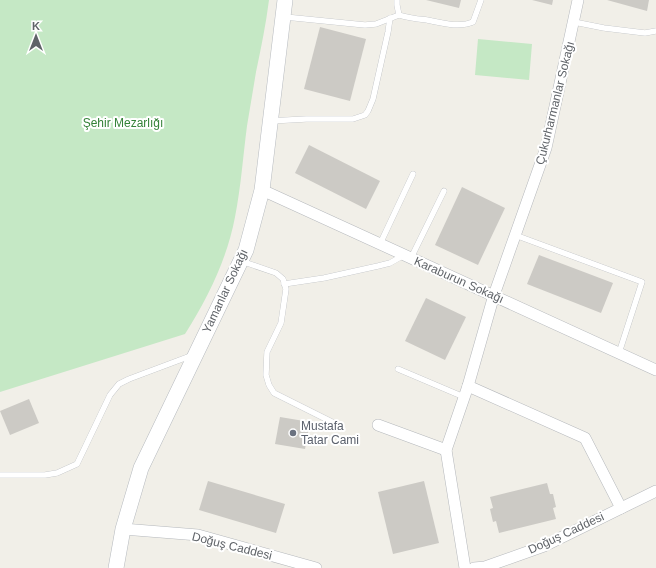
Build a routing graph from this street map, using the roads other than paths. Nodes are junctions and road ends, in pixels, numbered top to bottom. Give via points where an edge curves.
1 (285, 0) edge
2 (397, 0) edge
3 (481, 0) edge
4 (578, 0) edge
5 (399, 15) junction
6 (282, 17) junction
7 (390, 18) junction
8 (574, 22) junction
9 (656, 31) edge
10 (270, 121) junction
11 (413, 174) dead end
12 (262, 190) junction
13 (444, 191) dead end
14 (515, 235) junction
15 (380, 244) junction
16 (408, 256) junction
17 (240, 260) junction
18 (284, 284) junction
19 (494, 296) junction
20 (618, 353) junction
21 (196, 354) junction
22 (398, 369) dead end
23 (656, 370) edge
24 (468, 386) junction
25 (464, 397) junction
26 (378, 425) dead end
27 (340, 426) dead end
28 (446, 450) junction
29 (0, 475) edge
30 (656, 491) edge
31 (621, 508) junction
32 (123, 529) junction
33 (116, 568) edge
34 (316, 568) edge
35 (465, 568) edge
36 (474, 568) edge

1 - 6 street, Yamanlar Sokağı
2 - 5 lane
3 - 5 lane via 473,22 468,24 440,24
4 - 8 street, Çukurharmanlar Sokağı
5 - 7 lane
6 - 7 lane via 365,25 376,24
6 - 10 street, Yamanlar Sokağı
7 - 10 lane via 374,99 365,115 353,119
8 - 9 lane via 645,33
8 - 14 street, Çukurharmanlar Sokağı via 546,148
10 - 12 street, Yamanlar Sokağı
11 - 15 lane
12 - 15 street, Karaburun Sokağı
12 - 17 street, Yamanlar Sokağı via 246,250
13 - 16 lane
14 - 19 street, Çukurharmanlar Sokağı
14 - 20 lane via 642,282
15 - 16 street, Karaburun Sokağı
16 - 18 lane via 378,266
16 - 19 street, Karaburun Sokağı
17 - 18 lane via 276,273 283,279
17 - 21 street, Yamanlar Sokağı
18 - 27 lane via 286,289 281,323 267,352 266,375 269,385 274,393
19 - 20 street, Karaburun Sokağı
19 - 24 street, Çukurharmanlar Sokağı
20 - 23 street, Karaburun Sokağı
21 - 29 lane via 119,384 110,395 77,464 57,474
21 - 32 street, Yamanlar Sokağı via 141,468
22 - 25 lane
24 - 25 street, Çukurharmanlar Sokağı
24 - 31 street via 585,438
25 - 28 street, Çukurharmanlar Sokağı
26 - 28 street
28 - 35 street
30 - 31 street, Doğuş Caddesi
31 - 36 street, Doğuş Caddesi via 544,546 486,567
32 - 33 street, Yamanlar Sokağı
32 - 34 street, Doğuş Caddesi via 198,535

